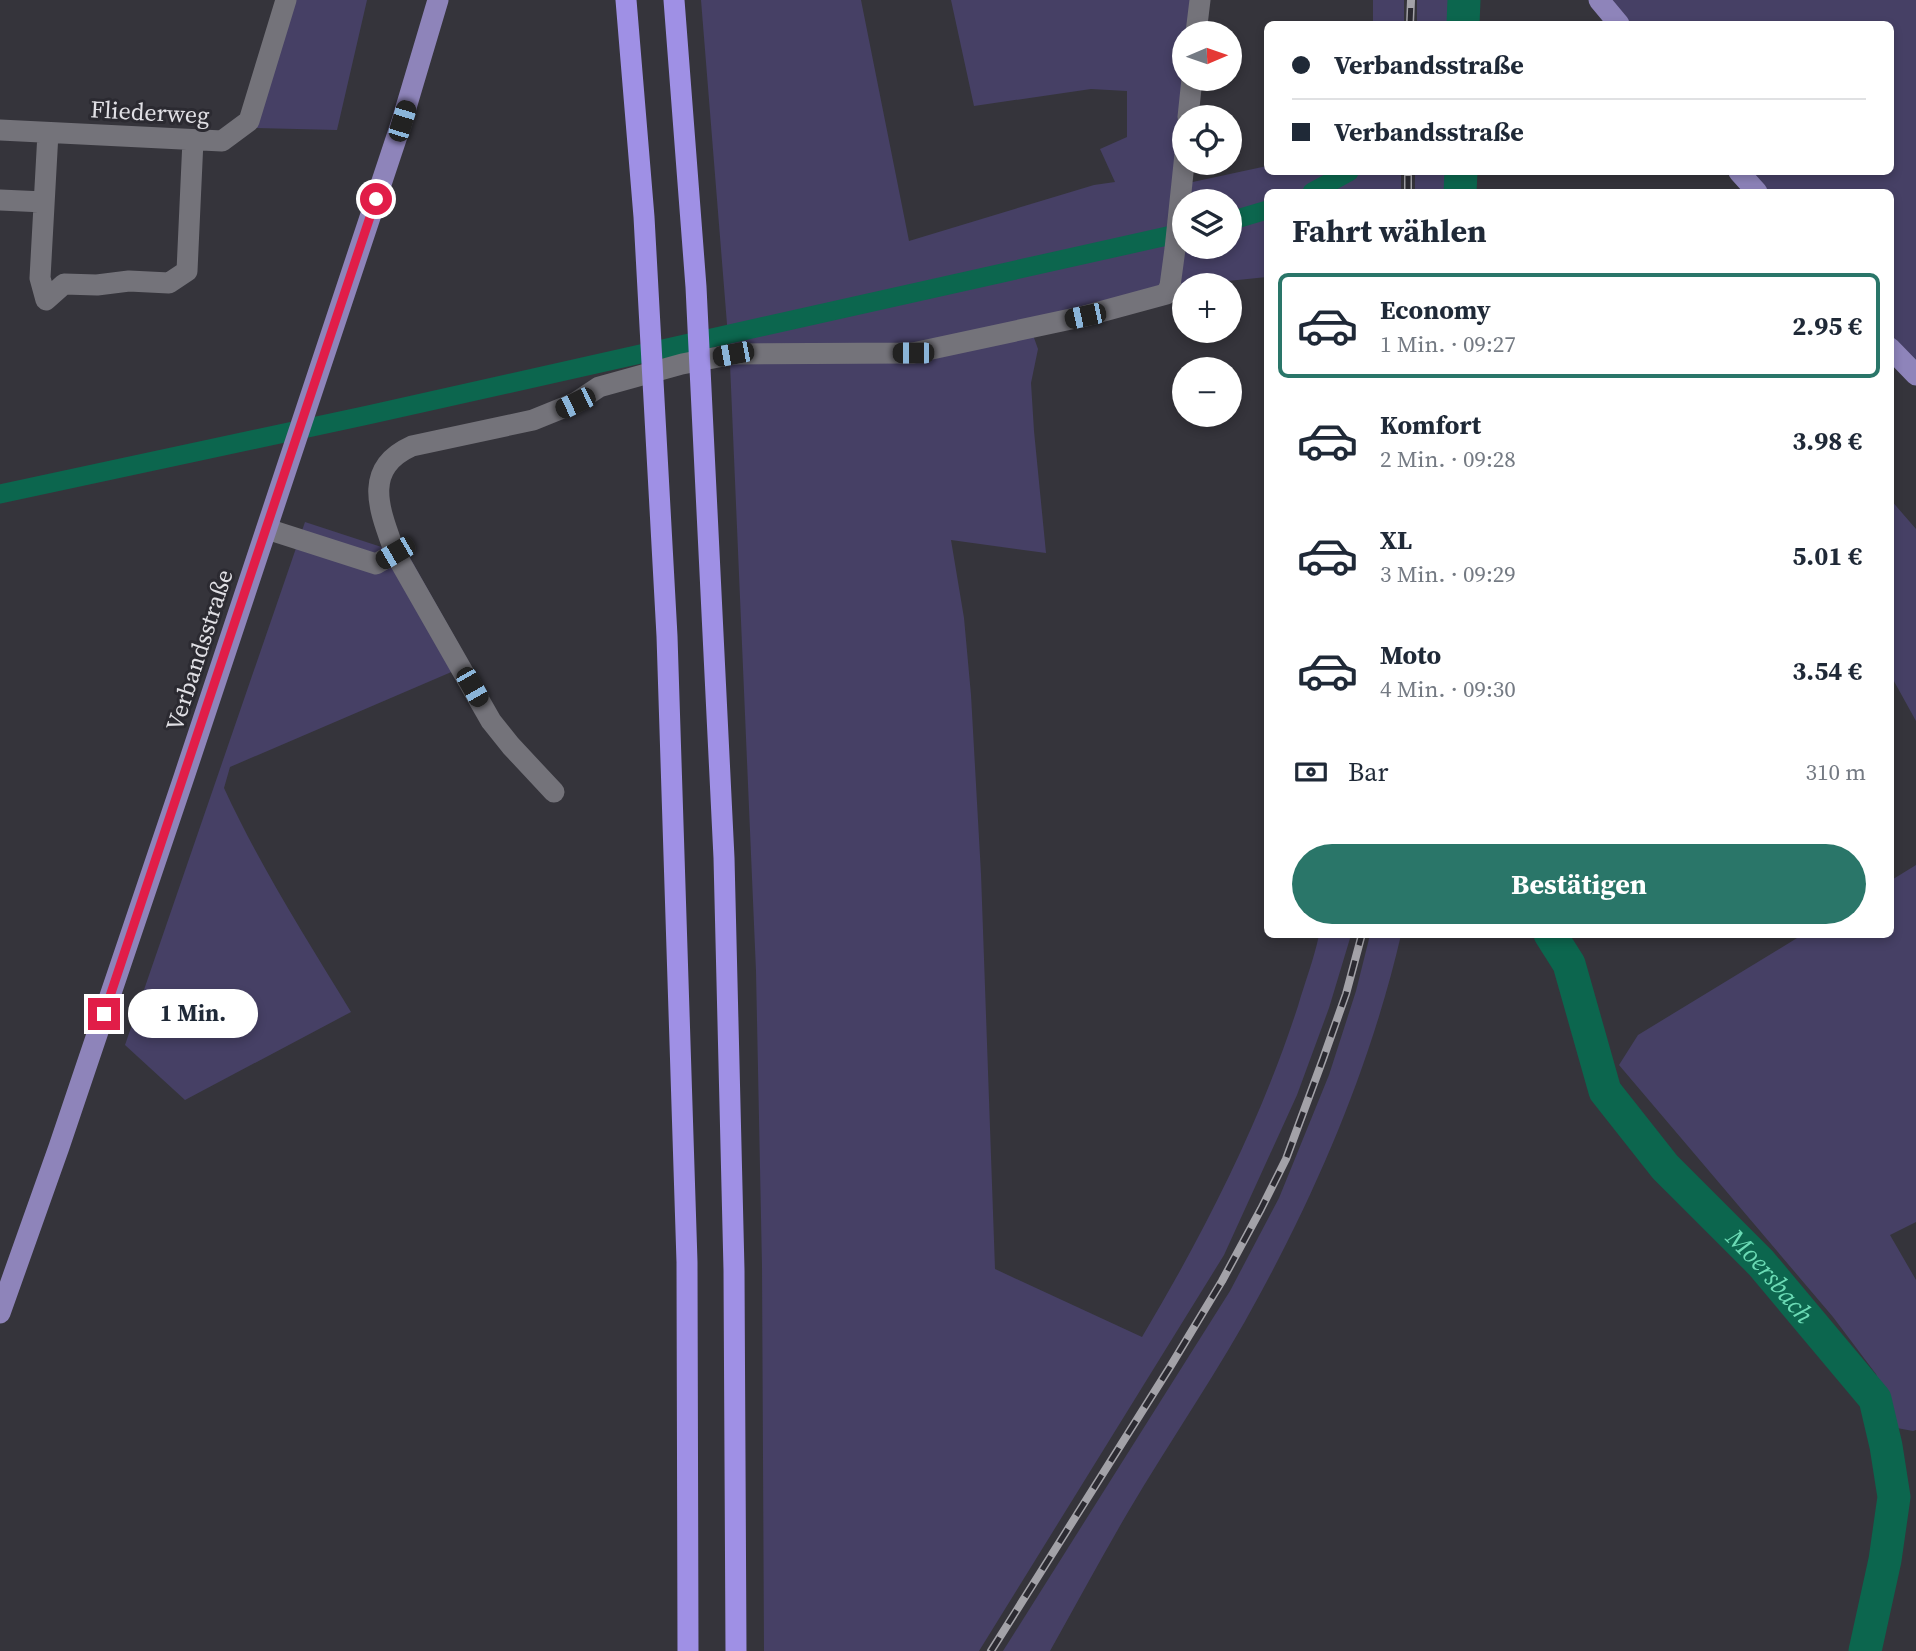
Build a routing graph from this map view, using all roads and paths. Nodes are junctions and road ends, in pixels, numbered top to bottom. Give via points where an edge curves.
1 (286, 0) edge
2 (438, 0) edge
3 (626, 0) edge
4 (674, 0) edge
5 (1200, 0) edge
6 (1599, 0) edge
7 (1197, 21) edge
8 (1616, 21) edge
9 (0, 130) edge
10 (48, 133) junction
11 (193, 140) junction
12 (1183, 175) edge
13 (1743, 175) edge
14 (1754, 189) edge
15 (0, 200) edge
16 (44, 202) junction
17 (1894, 352) edge
18 (1916, 375) edge
19 (267, 530) junction
20 (395, 553) junction
21 (554, 792) dead end
22 (0, 1313) edge
23 (688, 1651) edge
24 (736, 1651) edge

1 - 11 street, Fliederweg via 249,121 222,141
2 - 19 main road, Verbandsstraße
3 - 23 highway via 656,413 675,858 687,1262
4 - 24 highway via 696,287 724,858 734,1270
5 - 7 street
6 - 8 main road
9 - 10 street, Fliederweg
10 - 11 street, Fliederweg
10 - 16 street
11 - 16 street via 187,271 169,283 64,284 46,300 40,278
12 - 20 street via 1166,294 913,353 733,354 682,364 599,387 575,403 533,420 412,446 394,454 378,487
13 - 14 main road
15 - 16 street
17 - 18 main road
19 - 20 street via 376,564
19 - 22 main road, Verbandsstraße
20 - 21 street via 491,721

